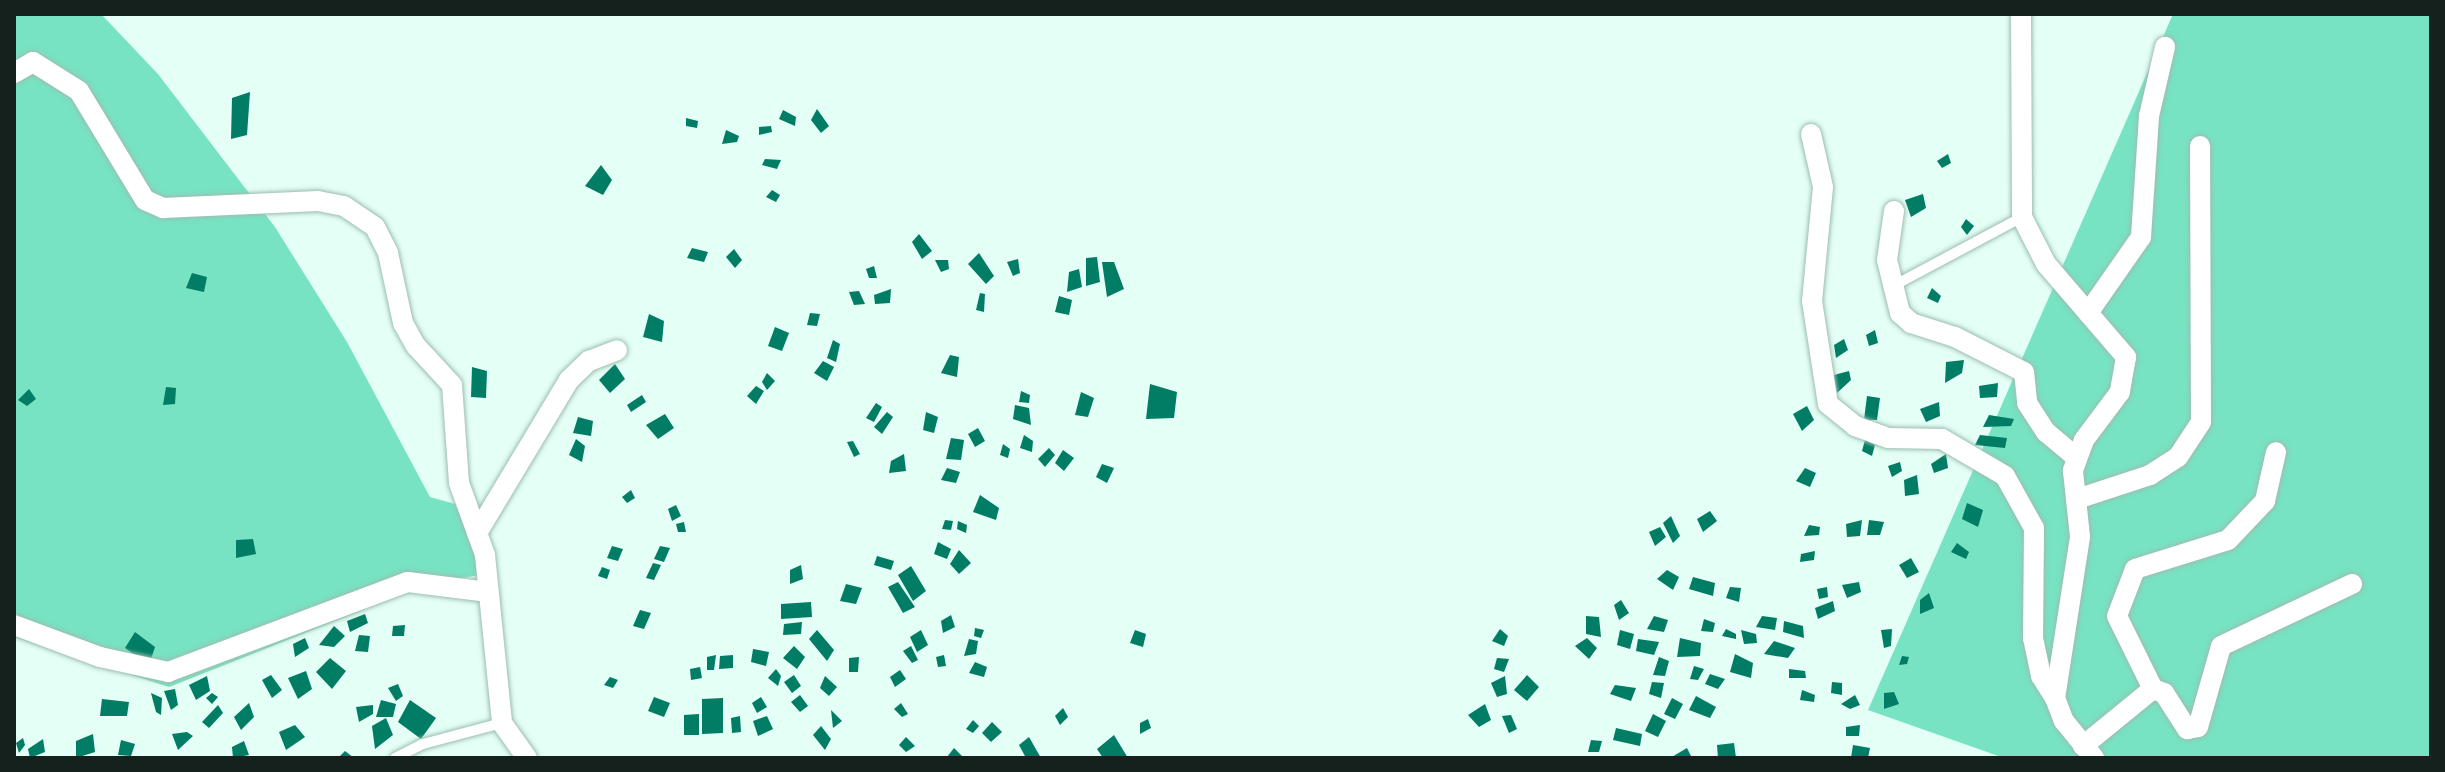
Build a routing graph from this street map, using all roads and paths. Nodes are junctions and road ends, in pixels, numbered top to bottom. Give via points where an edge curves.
1 (2021, 14) edge
2 (2165, 47) dead end
3 (14, 73) edge
4 (1811, 134) dead end
5 (2200, 146) dead end
6 (1894, 211) dead end
7 (2022, 217) junction
8 (1890, 288) junction
9 (2088, 313) junction
10 (617, 350) dead end
11 (2276, 452) dead end
12 (2076, 457) junction
13 (2077, 499) junction
14 (477, 533) junction
15 (2352, 584) dead end
16 (488, 592) junction
17 (14, 625) edge
18 (2153, 689) junction
19 (2055, 698) junction
20 (502, 723) junction
21 (2088, 752) edge
22 (395, 758) edge
23 (527, 758) edge

1 - 7 street
2 - 9 street via 2149,116 2141,237
3 - 14 street via 33,62 79,91 145,200 163,208 318,201 344,206 375,227 388,253 403,323 416,346 452,385 459,483
4 - 19 street via 1823,187 1812,301 1828,404 1855,426 1888,438 1942,439 2005,476 2034,528 2033,638 2041,676
5 - 13 street via 2201,422 2178,457 2150,475
6 - 8 street via 1887,260
7 - 8 lane
7 - 9 street via 2046,264
8 - 12 street via 1900,313 1911,323 1955,337 2024,372 2027,403 2046,432
9 - 12 street via 2126,357 2126,377
10 - 14 street via 589,361 569,380
11 - 18 street via 2265,501 2228,540 2144,563 2130,578 2117,616
12 - 13 street
13 - 19 street via 2080,537
14 - 16 street
15 - 18 street via 2221,646 2198,727 2187,729 2164,693
16 - 17 street via 408,582 168,672 100,657
16 - 20 street
18 - 21 street
19 - 21 street
20 - 22 lane via 423,744
20 - 23 street

